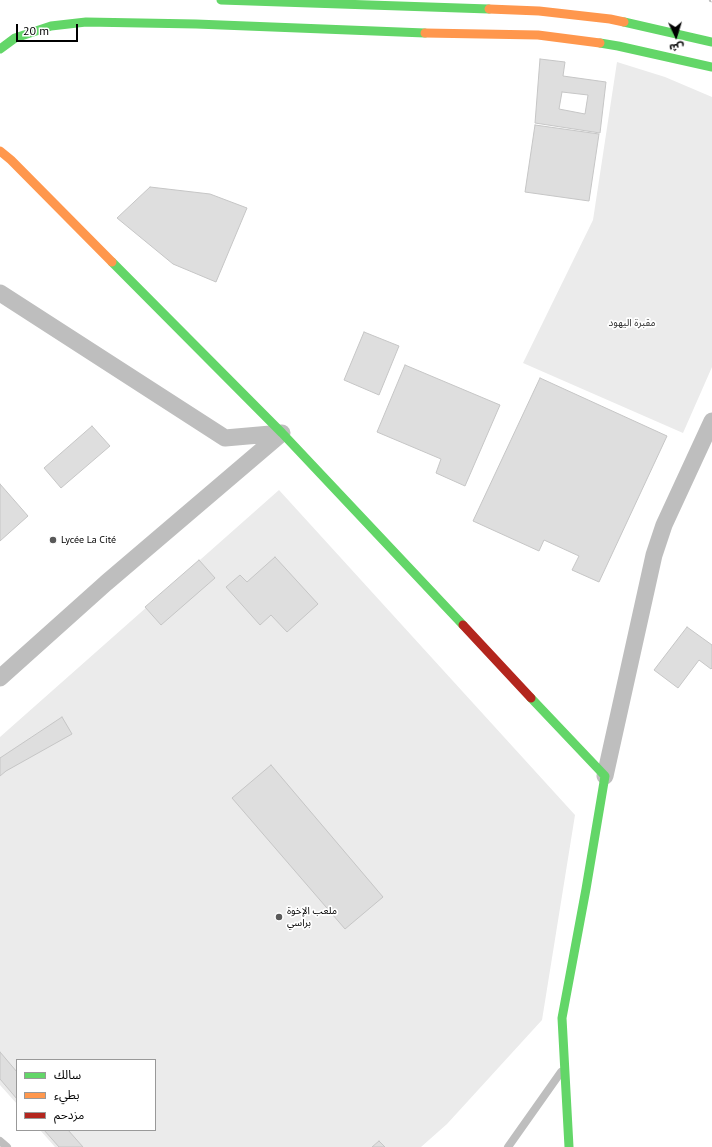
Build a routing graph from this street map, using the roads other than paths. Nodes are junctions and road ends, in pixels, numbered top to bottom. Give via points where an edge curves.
1 (374, 0) edge
2 (220, 1) edge
3 (394, 7) junction
4 (206, 14) dead end
5 (196, 24) junction
6 (712, 42) edge
7 (0, 49) edge
8 (712, 67) edge
9 (0, 139) edge
10 (0, 151) edge
11 (10, 160) junction
12 (0, 292) edge
13 (712, 421) edge
14 (282, 433) junction
15 (0, 678) edge
16 (604, 776) junction
17 (565, 1066) junction
18 (0, 1141) edge
19 (7, 1147) edge
20 (508, 1147) edge
21 (569, 1147) edge

1 - 3 main road
2 - 3 main road
3 - 6 main road via 538,11 602,18
4 - 5 main road
5 - 7 main road via 86,22 51,26 15,38
5 - 8 main road via 538,35 618,46
9 - 11 main road
10 - 11 main road
11 - 14 main road
12 - 14 street via 225,438
13 - 16 street via 664,525 654,555
14 - 15 street via 106,583
14 - 16 main road
16 - 17 main road via 562,1018
17 - 20 lane
17 - 21 main road
18 - 19 lane

